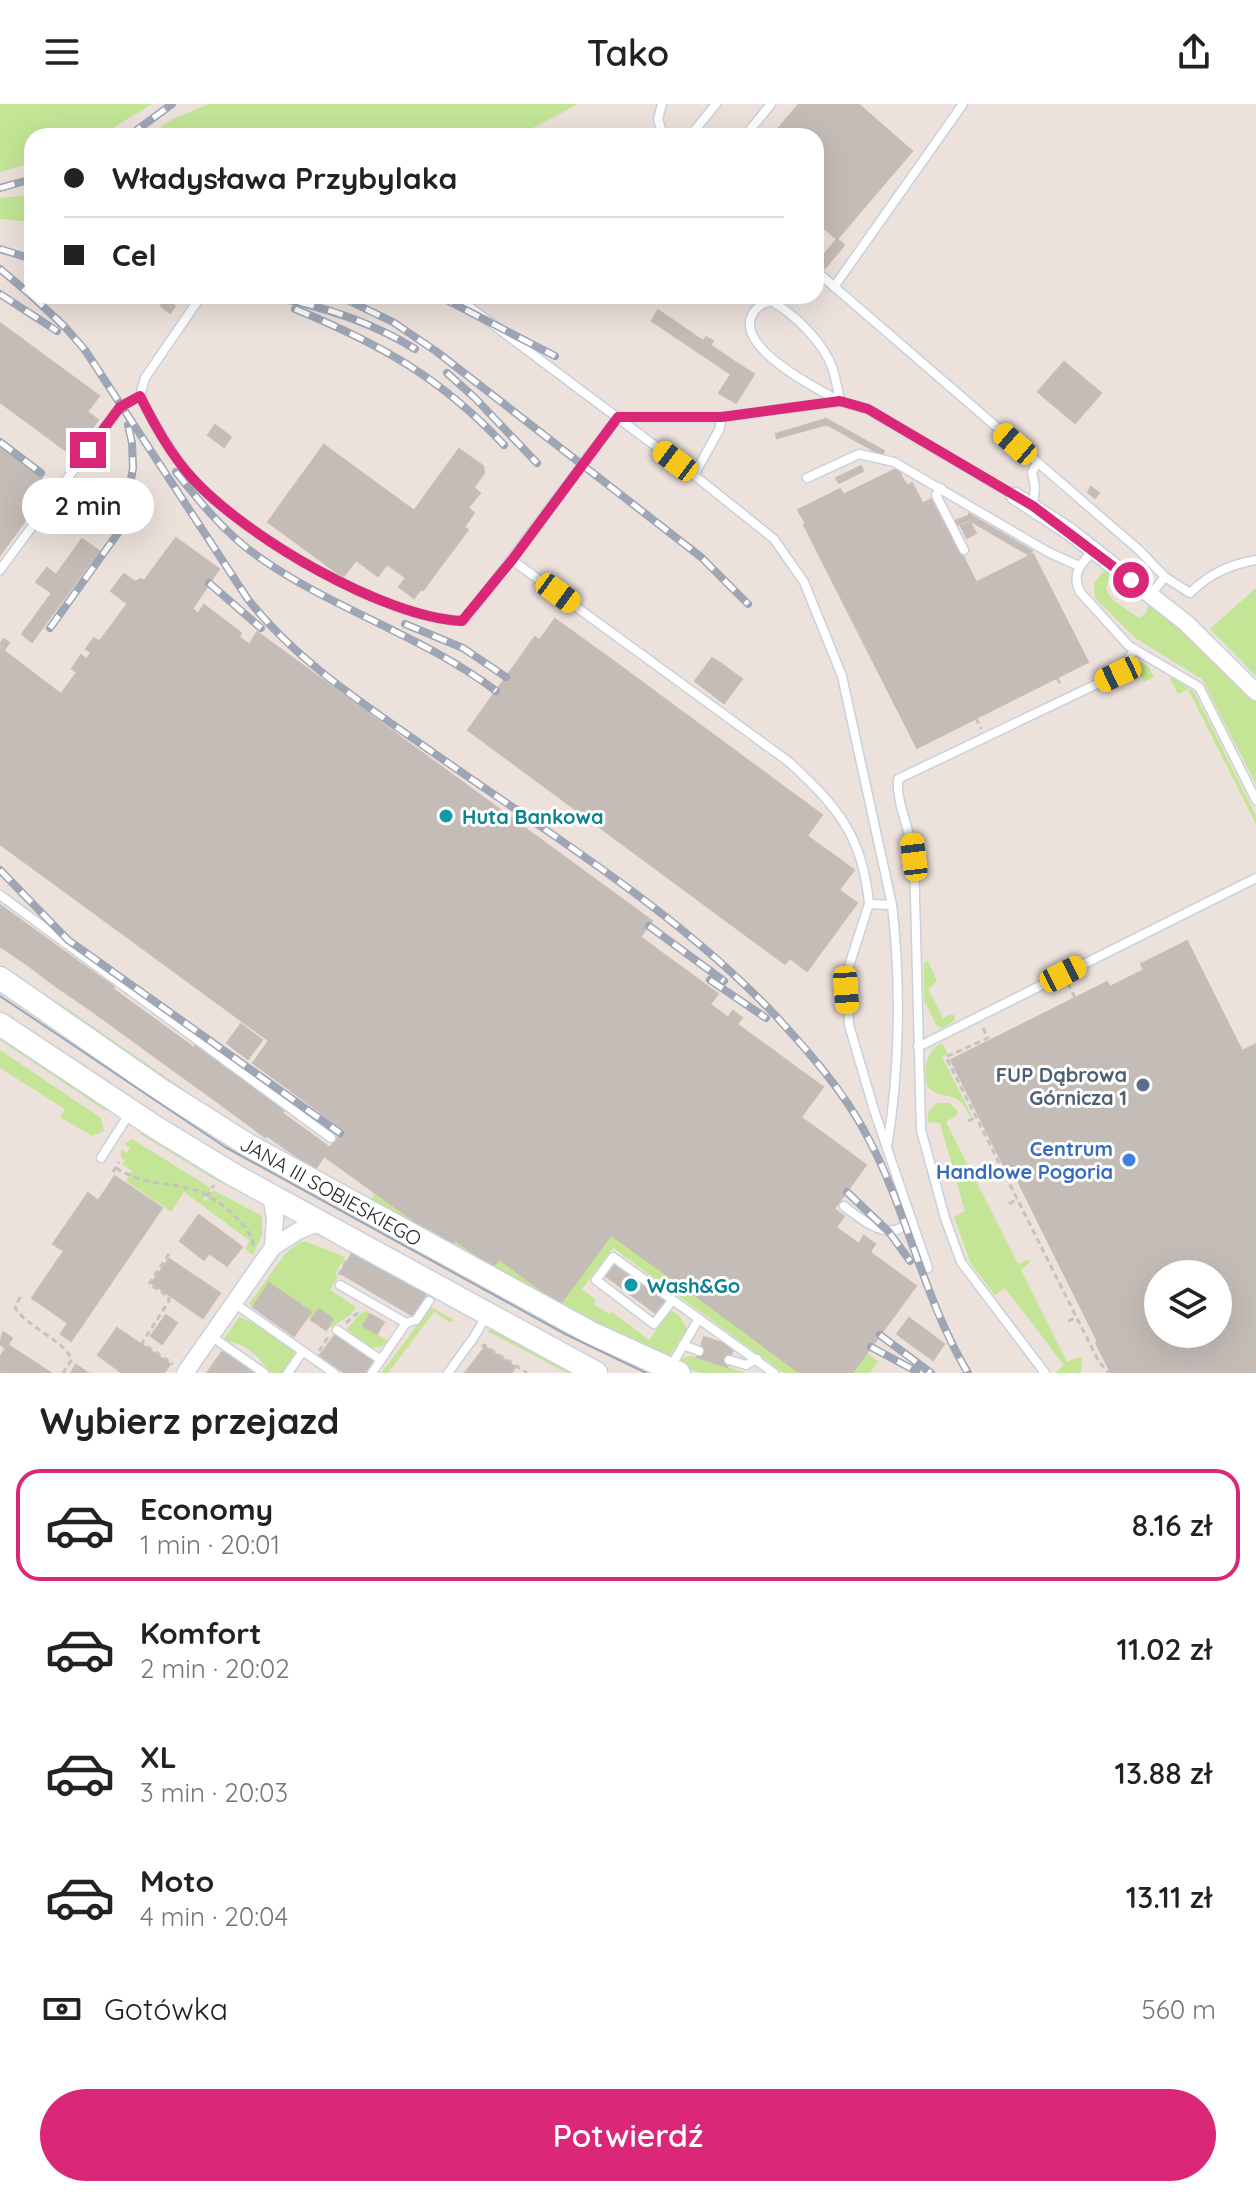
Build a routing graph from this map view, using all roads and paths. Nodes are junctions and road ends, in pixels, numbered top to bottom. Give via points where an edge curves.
1 (662, 104) edge
2 (716, 104) edge
3 (771, 104) edge
4 (963, 104) edge
5 (661, 128) edge
6 (696, 128) edge
7 (752, 128) edge
8 (824, 278) edge
9 (834, 287) junction
10 (196, 304) edge
11 (466, 304) edge
12 (761, 304) edge
13 (777, 304) edge
14 (140, 396) junction
15 (840, 401) junction
16 (618, 417) junction
17 (722, 417) junction
18 (1037, 463) junction
19 (694, 475) junction
20 (807, 478) dead end
21 (941, 488) junction
22 (1015, 496) joint
23 (1033, 506) junction
24 (964, 550) dead end
25 (1093, 551) junction
26 (512, 560) junction
27 (1256, 560) edge
28 (1079, 566) junction
29 (0, 570) edge
30 (1165, 577) junction
31 (1150, 595) junction
32 (1135, 649) junction
33 (1256, 692) edge
34 (1256, 800) edge
35 (1256, 878) edge
36 (0, 895) edge
37 (869, 904) junction
38 (892, 905) junction
39 (0, 978) edge
40 (977, 1018) junction
41 (0, 1024) edge
42 (918, 1047) junction
43 (131, 1111) junction
44 (976, 1117) junction
45 (968, 1121) dead end
46 (331, 1138) dead end
47 (887, 1148) junction
48 (101, 1158) dead end
49 (119, 1162) dead end
50 (214, 1185) dead end
51 (271, 1196) junction
52 (207, 1197) junction
53 (1017, 1199) junction
54 (1009, 1204) dead end
55 (844, 1206) dead end
56 (910, 1220) junction
57 (320, 1222) junction
58 (273, 1247) junction
59 (255, 1250) dead end
60 (169, 1254) dead end
61 (349, 1255) dead end
62 (928, 1268) dead end
63 (338, 1274) dead end
64 (340, 1285) dead end
65 (20, 1297) dead end
66 (429, 1301) dead end
67 (672, 1301) junction
68 (234, 1303) junction
69 (371, 1303) junction
70 (487, 1315) junction
71 (1077, 1317) junction
72 (698, 1320) junction
73 (1068, 1321) dead end
74 (406, 1323) junction
75 (337, 1330) junction
76 (211, 1336) junction
77 (683, 1345) junction
78 (303, 1351) junction
79 (699, 1351) dead end
80 (477, 1354) dead end
81 (314, 1358) junction
82 (757, 1359) junction
83 (381, 1360) junction
84 (729, 1360) dead end
85 (674, 1371) edge
86 (63, 1373) edge
87 (185, 1373) edge
88 (264, 1373) edge
89 (288, 1373) edge
90 (334, 1373) edge
91 (372, 1373) edge
92 (448, 1373) edge
93 (527, 1373) edge
94 (596, 1373) edge
95 (774, 1373) edge
96 (1045, 1373) edge
97 (1109, 1373) edge

1 - 5 lane
2 - 6 lane
3 - 7 lane
4 - 9 lane
8 - 9 lane
9 - 18 lane
10 - 14 lane via 145,378
11 - 16 lane
12 - 15 lane via 749,322 767,354
13 - 15 lane via 808,329 833,367
14 - 26 lane via 168,446 206,491 251,527 347,587 431,617 462,621
14 - 29 lane via 120,407
15 - 17 lane
15 - 22 lane via 868,409
16 - 17 lane
16 - 19 lane
16 - 26 lane
17 - 19 lane
18 - 23 lane via 1032,472
18 - 30 lane
19 - 38 lane via 774,539 804,582 842,676
20 - 21 lane via 859,454 894,462
21 - 24 lane via 936,495
21 - 28 lane
22 - 23 street
23 - 25 street
25 - 28 lane
25 - 31 street
26 - 37 lane via 789,762 818,789 846,823 862,856
27 - 30 lane via 1205,578 1190,593
28 - 32 lane via 1080,592
30 - 31 lane
31 - 33 street
32 - 34 lane via 1197,685
32 - 42 lane via 1118,674 898,779 914,857
35 - 40 lane
36 - 46 lane
37 - 38 lane
37 - 47 lane via 847,972 847,1008
38 - 47 lane via 897,951 895,1102
39 - 85 main road, JANA III SOBIESKIEGO via 240,1140 591,1333
40 - 42 lane
40 - 44 path via 988,1038 946,1057
41 - 43 main road, JANA III SOBIESKIEGO
42 - 96 lane via 921,1130 955,1249
43 - 48 lane
43 - 51 main road, JANA III SOBIESKIEGO
44 - 45 path
44 - 53 path
47 - 56 lane
49 - 52 path via 114,1170 130,1177
50 - 52 path
51 - 57 main road, JANA III SOBIESKIEGO
51 - 58 street
52 - 59 path via 234,1215 253,1238
53 - 54 path
53 - 71 path
55 - 56 lane via 866,1224 889,1232
56 - 62 lane
57 - 58 street
57 - 70 main road, JANA III SOBIESKIEGO
58 - 68 street
60 - 87 path via 149,1284 169,1301 142,1343
61 - 63 path
64 - 69 lane
65 - 86 path via 15,1308 24,1321 72,1359
66 - 74 lane via 416,1320
67 - 67 lane via 613,1257 596,1280 654,1324
67 - 72 lane
68 - 76 street
68 - 78 lane
69 - 74 lane
69 - 75 path
70 - 92 lane
70 - 94 main road, JANA III SOBIESKIEGO
71 - 73 path
71 - 97 path
72 - 77 lane
72 - 82 lane
74 - 83 lane
75 - 81 path
75 - 83 lane
76 - 87 street
76 - 88 lane
77 - 79 lane
77 - 85 lane
78 - 81 lane
78 - 89 lane
80 - 93 path via 484,1345
81 - 90 lane
82 - 84 lane via 746,1365
82 - 95 lane
83 - 91 lane

